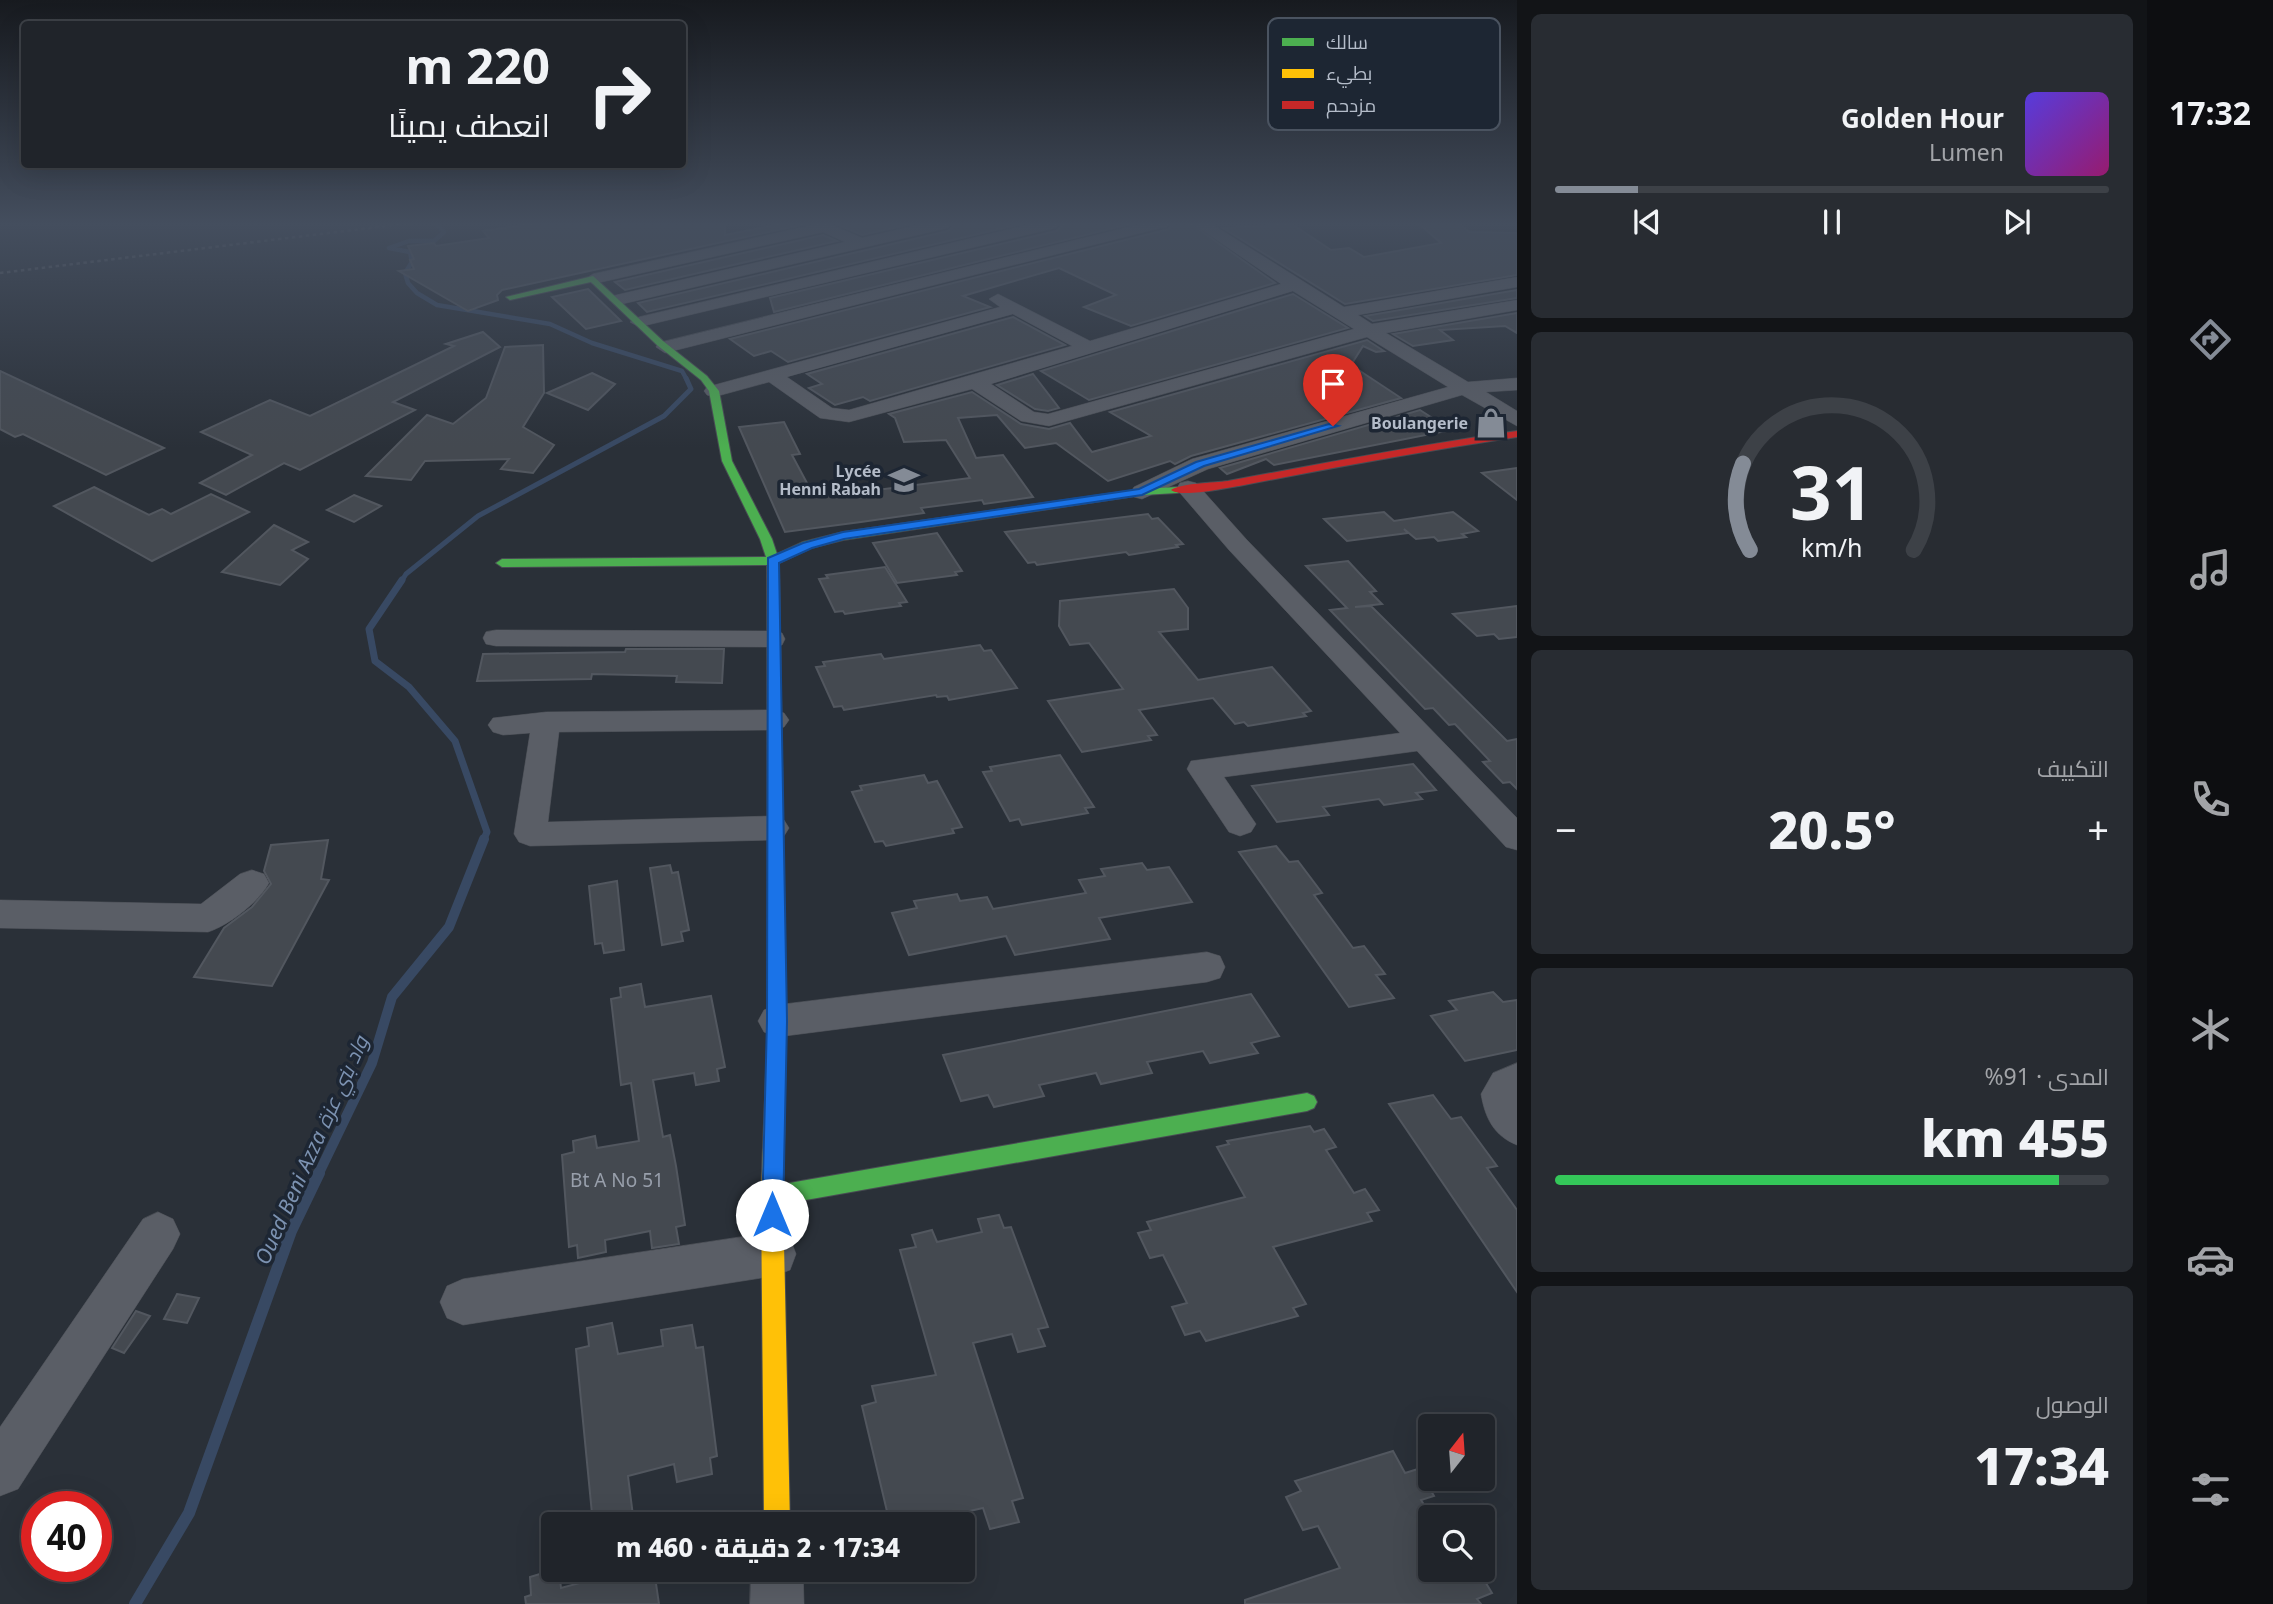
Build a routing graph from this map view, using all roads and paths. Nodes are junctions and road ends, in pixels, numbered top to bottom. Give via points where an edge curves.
1 (615, 298) edge
2 (627, 298) edge
3 (740, 298) edge
4 (862, 298) edge
5 (997, 298) dead end
6 (1253, 298) edge
7 (1316, 298) edge
8 (1427, 298) edge
9 (618, 300) junction
10 (1517, 305) edge
11 (1016, 309) junction
12 (1341, 313) junction
13 (639, 322) junction
14 (1370, 330) junction
15 (665, 347) junction
16 (1089, 348) junction
17 (772, 376) junction
18 (975, 382) junction
19 (1517, 384) edge
20 (1466, 388) junction
21 (714, 391) junction
22 (1517, 420) edge
23 (1517, 434) edge
24 (1188, 488) junction
25 (1142, 492) junction
26 (772, 561) junction
27 (502, 562) dead end
28 (496, 638) dead end
29 (772, 639) junction
30 (774, 720) junction
31 (546, 722) junction
32 (503, 725) dead end
33 (1424, 740) junction
34 (1240, 824) dead end
35 (773, 828) junction
36 (1517, 838) edge
37 (252, 883) dead end
38 (0, 915) edge
39 (1207, 967) dead end
40 (777, 1021) junction
41 (1517, 1081) edge
42 (1307, 1102) dead end
43 (1517, 1126) edge
44 (772, 1196) junction
45 (158, 1234) dead end
46 (774, 1254) junction
47 (463, 1303) dead end
48 (0, 1471) edge
49 (776, 1512) edge
50 (777, 1582) edge
51 (777, 1604) edge

1 - 9 street
2 - 9 street
3 - 13 street
4 - 15 street
5 - 11 street
6 - 16 street
7 - 12 street
8 - 12 street
9 - 13 street
10 - 14 street
11 - 16 street
11 - 17 street
12 - 14 street
13 - 15 street
14 - 18 street via 1049,419 1028,417
14 - 20 street
15 - 21 street
16 - 18 street
17 - 18 street via 827,414 837,416
17 - 21 street
19 - 20 street
20 - 22 street
20 - 25 street via 1200,464
21 - 26 street via 727,461 766,539
23 - 24 street
24 - 25 street
24 - 33 street
25 - 26 street via 843,536
26 - 27 street
26 - 29 street
28 - 29 street
29 - 30 street
30 - 31 street
30 - 35 street
31 - 32 street
31 - 35 street via 530,834
33 - 34 street via 1202,769
33 - 36 street
35 - 40 street
37 - 38 street via 208,918
39 - 40 street
40 - 44 street
41 - 43 street via 1502,1094 1504,1110
42 - 44 street
44 - 46 street
45 - 48 street
46 - 47 street
46 - 49 street
50 - 51 street

